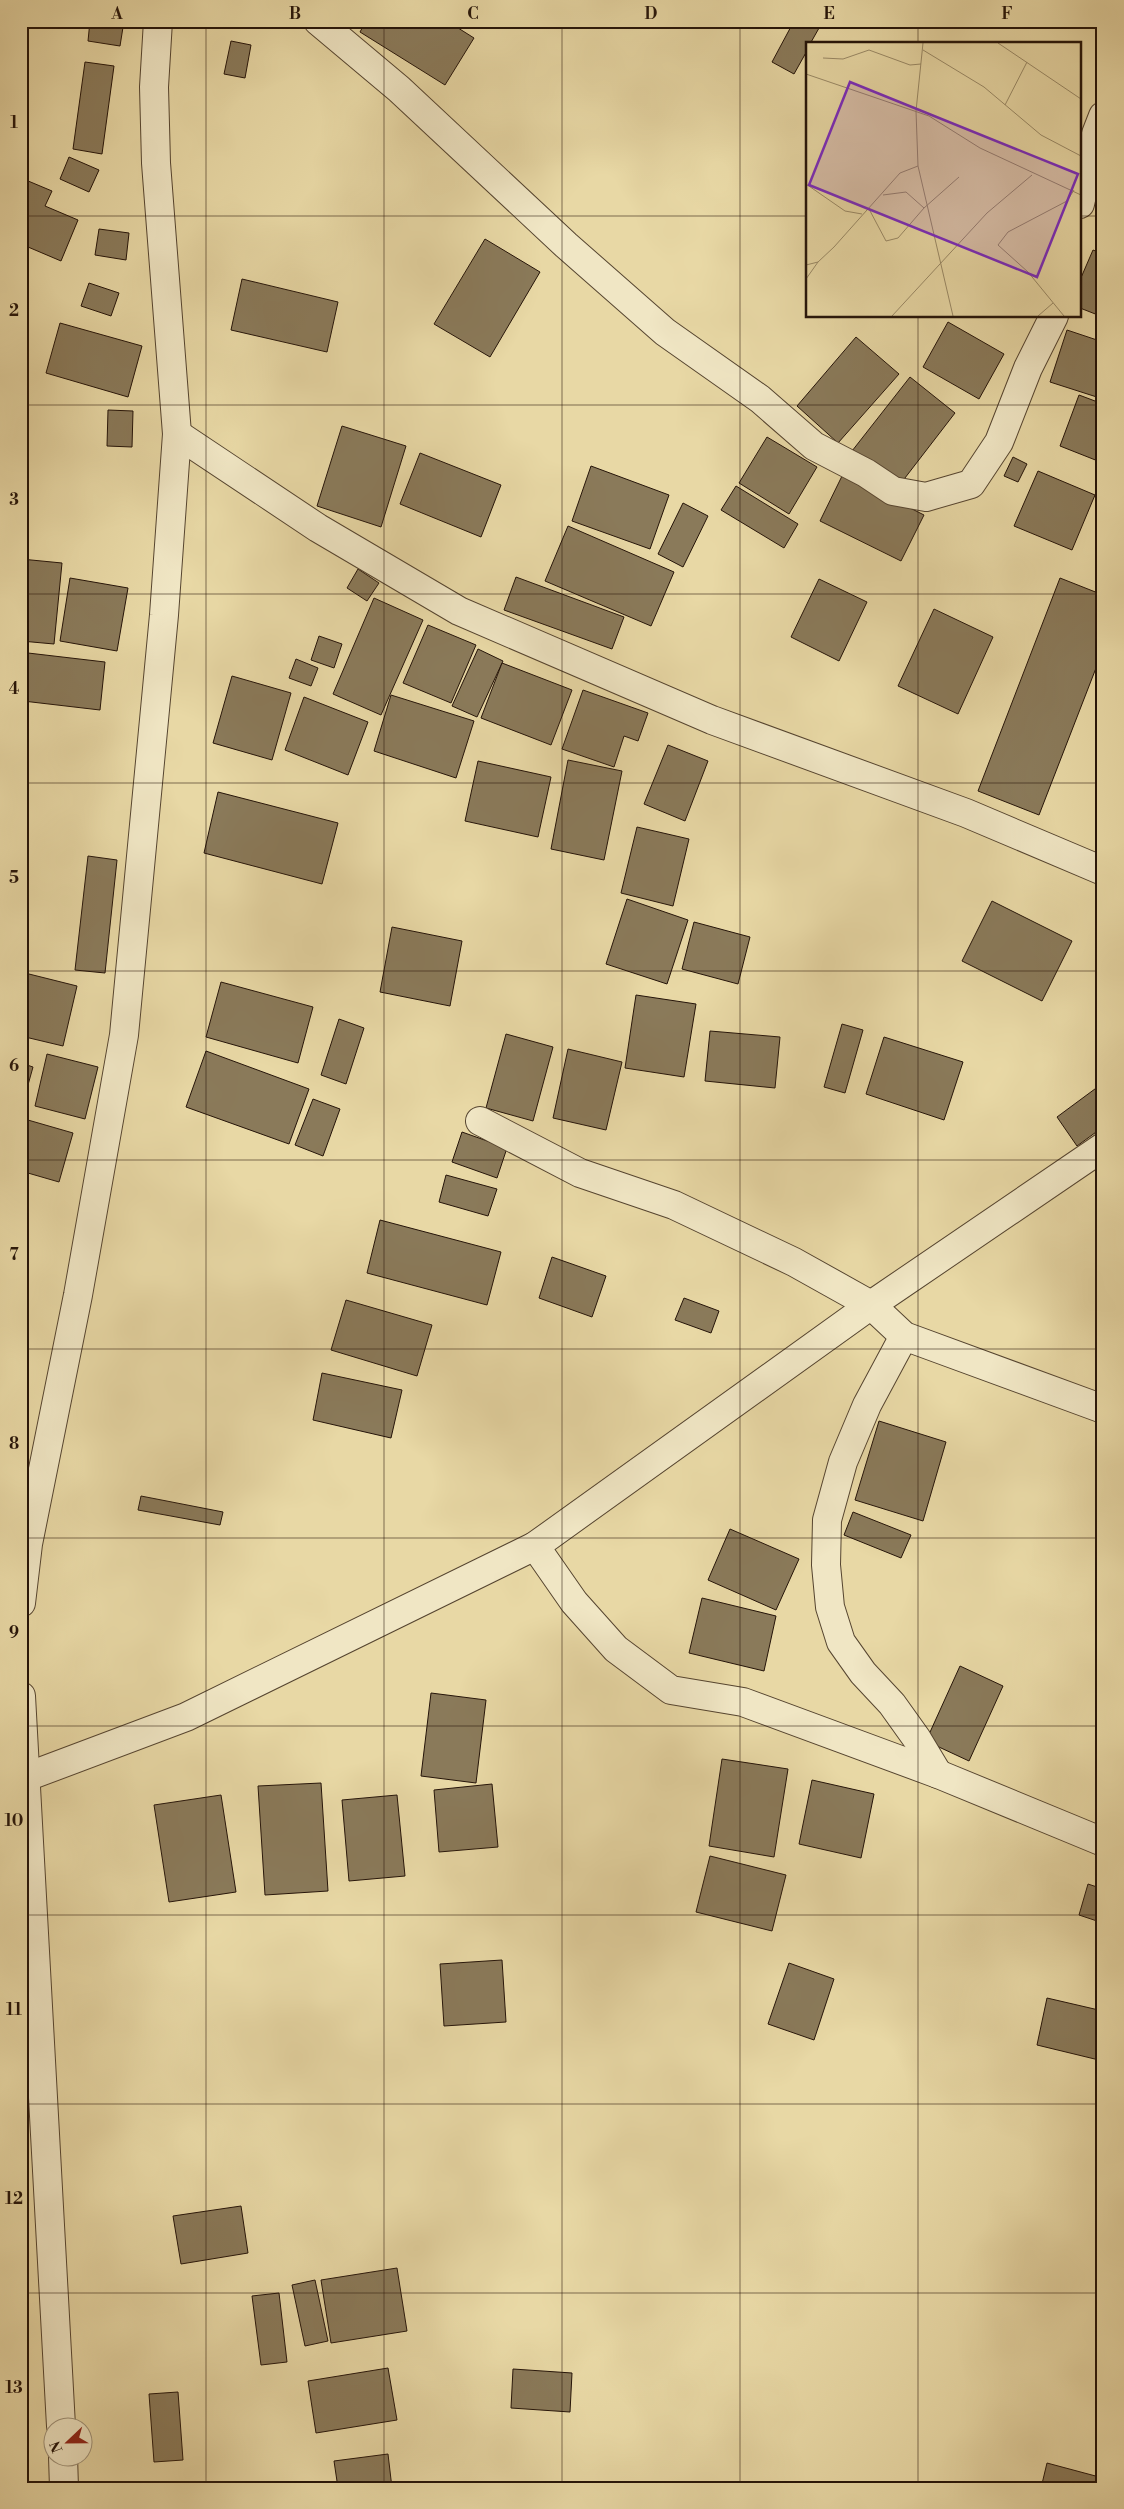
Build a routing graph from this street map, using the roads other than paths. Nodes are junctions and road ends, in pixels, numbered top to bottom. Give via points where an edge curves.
1 (158, 21) edge
2 (318, 21) edge
3 (1103, 116) edge
4 (1082, 195) edge
5 (1053, 318) edge
6 (178, 434) junction
7 (1103, 871) edge
8 (480, 1121) dead end
9 (1103, 1147) edge
10 (871, 1305) junction
11 (904, 1336) junction
12 (1103, 1409) edge
13 (535, 1546) junction
14 (21, 1603) edge
15 (21, 1696) edge
16 (938, 1774) junction
17 (23, 1778) edge
18 (1103, 1842) edge
19 (60, 2416) edge
20 (63, 2466) edge
21 (64, 2488) edge

1 - 6 street via 154,87 156,163
2 - 5 street via 399,89 665,332 760,399 814,446 893,491 926,497 971,484 999,442 1028,368
3 - 4 street
6 - 7 street via 318,528 459,611 712,720 966,813
6 - 14 street via 124,1035 78,1295 28,1544
8 - 10 street via 580,1173 674,1205 747,1239
9 - 10 street
10 - 11 street
10 - 13 street
11 - 12 street
11 - 16 street via 867,1405 843,1462 827,1520 827,1573 830,1607 842,1642 917,1739
13 - 16 street via 574,1602 616,1649 671,1690 743,1702
13 - 17 street via 186,1717
15 - 17 street
16 - 18 street
17 - 19 street
20 - 21 street

